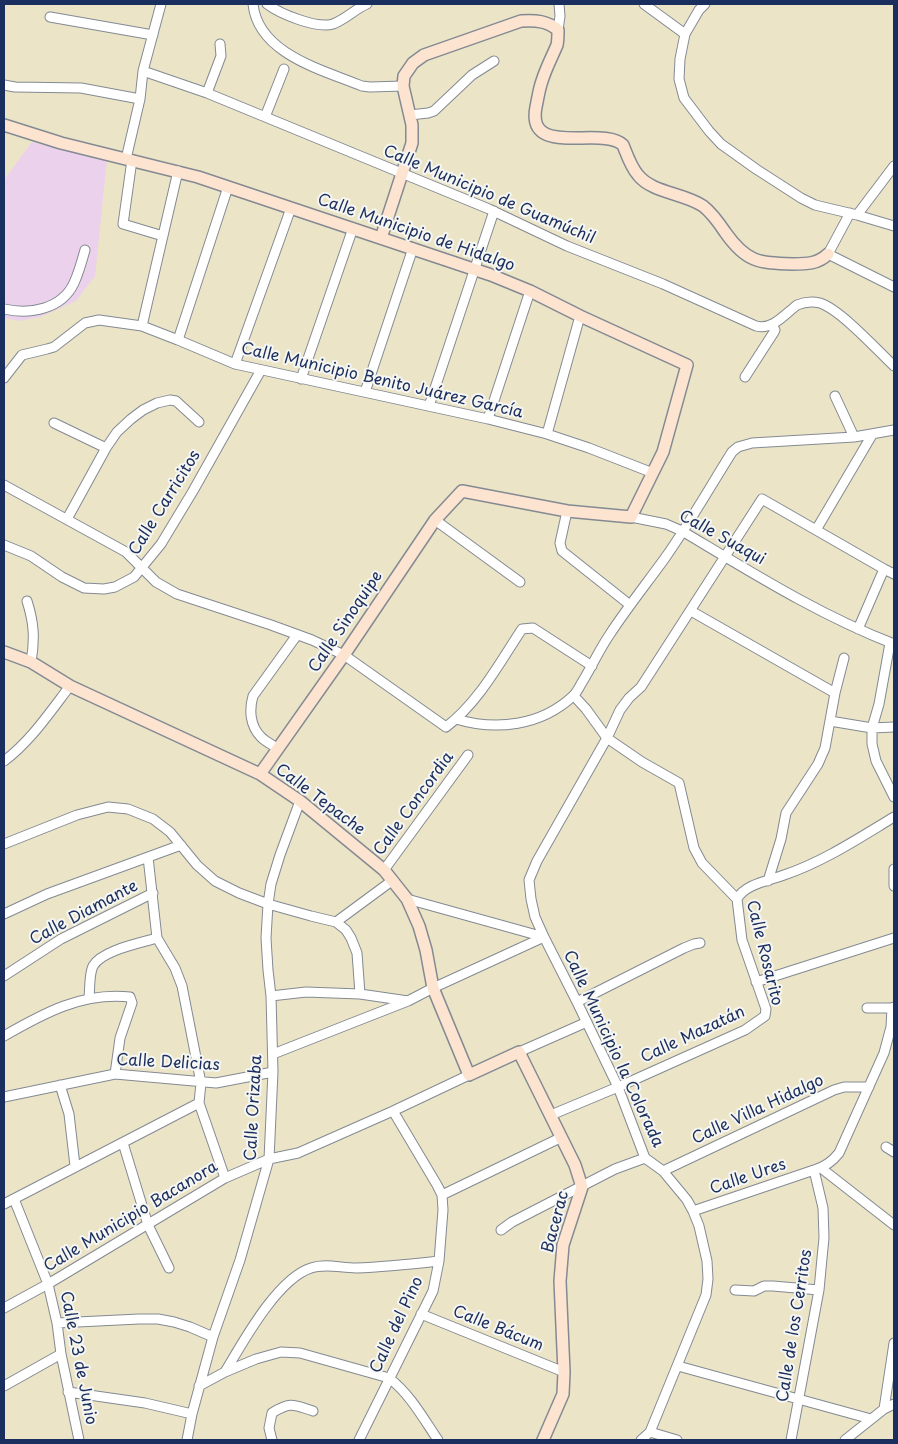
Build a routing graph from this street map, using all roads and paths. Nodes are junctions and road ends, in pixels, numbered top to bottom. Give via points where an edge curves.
1 (161, 4) edge
2 (253, 4) edge
3 (267, 4) edge
4 (368, 4) edge
5 (559, 4) edge
6 (644, 4) edge
7 (704, 4) edge
8 (50, 17) dead end
9 (558, 30) junction
10 (685, 34) junction
11 (152, 35) junction
12 (220, 44) dead end
13 (494, 61) dead end
14 (284, 69) dead end
15 (144, 71) junction
16 (4, 85) edge
17 (403, 86) junction
18 (207, 93) junction
19 (140, 99) junction
20 (410, 115) junction
21 (266, 117) junction
22 (4, 125) edge
23 (129, 159) junction
24 (894, 166) edge
25 (178, 172) junction
26 (402, 174) junction
27 (228, 187) junction
28 (291, 208) junction
29 (494, 211) junction
30 (854, 214) junction
31 (894, 226) edge
32 (353, 228) junction
33 (163, 236) junction
34 (381, 238) junction
35 (413, 248) junction
36 (85, 250) dead end
37 (828, 254) junction
38 (474, 269) junction
39 (894, 287) edge
40 (530, 291) junction
41 (4, 310) edge
42 (580, 316) junction
43 (772, 325) junction
44 (142, 326) junction
45 (178, 340) junction
46 (235, 364) junction
47 (894, 366) edge
48 (260, 370) junction
49 (745, 377) dead end
50 (4, 378) edge
51 (301, 379) junction
52 (365, 392) junction
53 (834, 396) dead end
54 (429, 406) junction
55 (488, 419) junction
56 (199, 422) dead end
57 (54, 423) dead end
58 (894, 430) edge
59 (547, 434) junction
60 (872, 435) junction
61 (854, 437) junction
62 (106, 448) junction
63 (653, 473) junction
64 (4, 485) edge
65 (462, 492) joint
66 (567, 510) junction
67 (631, 517) junction
68 (67, 519) junction
69 (435, 520) junction
70 (816, 530) junction
71 (682, 531) junction
72 (4, 545) edge
73 (724, 556) junction
74 (142, 568) junction
75 (884, 569) junction
76 (894, 574) edge
77 (520, 582) dead end
78 (27, 601) dead end
79 (630, 605) junction
80 (691, 611) junction
81 (858, 629) junction
82 (297, 635) junction
83 (892, 644) edge
84 (4, 652) edge
85 (344, 655) junction
86 (844, 658) dead end
87 (31, 662) junction
88 (592, 666) junction
89 (70, 686) junction
90 (834, 694) junction
91 (574, 696) junction
92 (456, 719) junction
93 (830, 721) junction
94 (894, 727) edge
95 (872, 728) junction
96 (607, 738) junction
97 (278, 749) junction
98 (468, 755) dead end
99 (4, 761) edge
100 (260, 774) junction
101 (894, 796) edge
102 (300, 801) junction
103 (894, 817) edge
104 (4, 844) edge
105 (181, 845) junction
106 (148, 857) junction
107 (894, 869) edge
108 (384, 870) junction
109 (393, 880) junction
110 (768, 881) junction
111 (894, 886) edge
112 (153, 894) junction
113 (406, 898) junction
114 (737, 899) junction
115 (268, 904) junction
116 (4, 914) edge
117 (336, 922) junction
118 (544, 937) junction
119 (158, 938) junction
120 (894, 938) edge
121 (700, 943) dead end
122 (4, 976) edge
123 (756, 982) junction
124 (433, 988) junction
125 (360, 994) junction
126 (271, 996) junction
127 (89, 998) junction
128 (408, 1001) junction
129 (577, 1002) junction
130 (866, 1008) dead end
131 (893, 1008) edge
132 (765, 1016) joint
133 (586, 1022) junction
134 (4, 1036) edge
135 (519, 1052) junction
136 (273, 1054) junction
137 (273, 1072) junction
138 (115, 1074) junction
139 (469, 1075) junction
140 (201, 1082) junction
141 (60, 1085) junction
142 (618, 1087) junction
143 (869, 1087) junction
144 (4, 1097) edge
145 (199, 1103) junction
146 (393, 1111) junction
147 (551, 1115) junction
148 (562, 1137) junction
149 (123, 1142) junction
150 (645, 1158) junction
151 (269, 1159) junction
152 (74, 1166) junction
153 (817, 1169) junction
154 (663, 1171) junction
155 (225, 1178) junction
156 (582, 1188) junction
157 (442, 1195) junction
158 (14, 1199) junction
159 (4, 1204) edge
160 (693, 1211) junction
161 (148, 1225) junction
162 (894, 1225) edge
163 (501, 1230) dead end
164 (439, 1261) junction
165 (169, 1268) dead end
166 (48, 1284) junction
167 (735, 1290) dead end
168 (819, 1290) junction
169 (4, 1308) edge
170 (421, 1314) junction
171 (57, 1323) junction
172 (213, 1337) junction
173 (894, 1343) edge
174 (61, 1354) junction
175 (678, 1366) junction
176 (225, 1372) junction
177 (564, 1372) junction
178 (389, 1378) junction
179 (4, 1386) edge
180 (199, 1386) junction
181 (68, 1392) junction
182 (798, 1400) junction
183 (894, 1404) edge
184 (884, 1409) junction
185 (313, 1411) dead end
186 (192, 1414) junction
187 (871, 1419) junction
188 (650, 1432) junction
189 (853, 1438) edge
190 (79, 1440) edge
191 (187, 1440) edge
192 (272, 1440) edge
193 (359, 1440) edge
194 (438, 1440) edge
195 (543, 1440) edge
196 (641, 1440) edge
197 (677, 1440) edge
198 (791, 1440) edge

1 - 11 street
2 - 17 street via 260,26 293,57 362,86
3 - 4 street via 293,17 325,25 336,23
5 - 9 street
6 - 10 street
7 - 10 street
8 - 11 street
9 - 17 street via 551,24 521,21 424,55 407,70
9 - 37 street via 558,44 541,82 535,113 538,129 566,138 620,141 639,176 651,185 684,196 705,208 737,249 753,259 809,263 817,262
10 - 30 street via 680,59 681,90 721,144 786,190 815,204
11 - 15 street
12 - 18 street via 220,56
13 - 20 street via 468,79 434,111
14 - 21 street
15 - 18 street, Calle Municipio de Guamúchil
15 - 19 street
16 - 19 street via 81,88
17 - 20 street
18 - 21 street, Calle Municipio de Guamúchil
19 - 23 street
20 - 26 street via 412,143
21 - 26 street, Calle Municipio de Guamúchil
22 - 23 street, Calle Municipio de Hidalgo
23 - 25 street, Calle Municipio de Hidalgo
23 - 33 street via 123,224
24 - 30 street
25 - 27 street, Calle Municipio de Hidalgo
25 - 33 street
26 - 29 street, Calle Municipio de Guamúchil
26 - 34 street
27 - 28 street, Calle Municipio de Hidalgo
27 - 45 street
28 - 32 street, Calle Municipio de Hidalgo
28 - 46 street
29 - 38 street
29 - 43 street, Calle Municipio de Guamúchil via 567,246 756,326
30 - 31 street
30 - 37 street
32 - 34 street, Calle Municipio de Hidalgo
32 - 51 street
33 - 44 street
34 - 35 street, Calle Municipio de Hidalgo
35 - 38 street, Calle Municipio de Hidalgo
35 - 52 street
36 - 41 street via 74,283 60,300 37,311
37 - 39 street
38 - 40 street, Calle Municipio de Hidalgo
38 - 54 street
40 - 42 street, Calle Municipio de Hidalgo
40 - 55 street
42 - 59 street
42 - 63 street, Calle Municipio de Hidalgo via 687,365 667,439
43 - 47 street via 797,305 818,302 842,316
43 - 49 street via 774,332
44 - 45 street, Calle Municipio Benito Juárez García
44 - 50 street, Calle Municipio Benito Juárez García via 99,320 85,324 54,346 22,355
45 - 46 street, Calle Municipio Benito Juárez García
46 - 48 street, Calle Municipio Benito Juárez García
48 - 51 street, Calle Municipio Benito Juárez García
48 - 74 street, Calle Carricitos via 193,491 161,544
51 - 52 street, Calle Municipio Benito Juárez García
52 - 54 street, Calle Municipio Benito Juárez García
53 - 61 street
54 - 55 street, Calle Municipio Benito Juárez García
55 - 59 street, Calle Municipio Benito Juárez García
56 - 62 street via 176,401 164,401 131,419
57 - 62 street
58 - 60 street
59 - 63 street, Calle Municipio Benito Juárez García
60 - 61 street
60 - 70 street
61 - 71 street via 752,443 738,447
62 - 68 street
63 - 67 street
64 - 68 street
65 - 66 street, Calle Suaqui
65 - 69 street, Calle Sinoquipe
66 - 67 street, Calle Suaqui
66 - 79 street via 560,544 562,551
67 - 71 street, Calle Suaqui via 666,524
68 - 74 street via 126,552
69 - 77 street
69 - 85 street, Calle Sinoquipe
70 - 73 street, Calle Municipio la Colorada via 762,499
70 - 75 street
71 - 73 street, Calle Suaqui
71 - 79 street
72 - 74 street, Calle Carricitos via 31,556 84,588 115,587 134,577
73 - 80 street, Calle Municipio la Colorada
73 - 81 street, Calle Suaqui via 798,600
74 - 82 street via 156,582 177,594
75 - 76 street
75 - 81 street
78 - 87 street via 32,616 34,645
79 - 88 street
80 - 90 street
80 - 96 street, Calle Municipio la Colorada via 641,687 620,710
81 - 83 street, Calle Suaqui
82 - 85 street
82 - 97 street via 253,696 250,706 255,729
83 - 95 street
84 - 87 street, Calle Tepache
85 - 92 street, Calle Concordia via 446,727
85 - 97 street, Calle Sinoquipe
86 - 90 street
87 - 89 street, Calle Tepache
88 - 91 street
88 - 92 street, Calle Concordia via 532,628 522,629 478,694
89 - 99 street via 31,735
89 - 100 street, Calle Tepache
90 - 93 street
91 - 92 street via 537,719 521,724 473,724
91 - 96 street, Calle Rosarito
93 - 95 street
93 - 110 street via 818,764 786,813
94 - 95 street
95 - 101 street via 876,761
96 - 114 street, Calle Rosarito via 679,783 694,848 702,862
96 - 118 street, Calle Municipio la Colorada via 529,880 531,899
97 - 100 street, Calle Sinoquipe
98 - 108 street, Calle Concordia
100 - 102 street, Calle Tepache
102 - 108 street, Calle Tepache
102 - 115 street, Calle Orizaba via 280,855
103 - 110 street via 815,862
104 - 105 street via 77,815 108,807 128,809 153,819
105 - 106 street
105 - 115 street via 215,881
106 - 112 street
106 - 116 street via 47,894
107 - 111 street
108 - 109 street, Calle Tepache
109 - 113 street, Calle Tepache
109 - 117 street, Calle Concordia
110 - 114 street via 748,888
112 - 119 street
112 - 122 street, Calle Diamante via 61,939
113 - 118 street, Calle Municipio la Colorada
113 - 124 street, Calle Tepache via 419,926
114 - 123 street, Calle Rosarito via 742,940
115 - 117 street
115 - 126 street, Calle Orizaba via 266,938
117 - 125 street via 346,930 358,953
118 - 124 street
118 - 129 street, Calle Municipio la Colorada
119 - 127 street via 123,948 97,961 92,968
119 - 140 street via 182,986
120 - 123 street
121 - 129 street
123 - 132 street, Calle Rosarito via 766,1008
124 - 128 street
124 - 139 street, Calle Tepache
125 - 126 street via 306,992
125 - 128 street
126 - 136 street, Calle Orizaba
127 - 134 street via 50,1010
127 - 138 street via 130,997 132,1003 120,1038
128 - 136 street
129 - 133 street, Calle Municipio la Colorada
130 - 131 street
131 - 143 street via 884,1053
132 - 142 street, Calle Mazatán via 745,1030
133 - 135 street
133 - 142 street, Calle Municipio la Colorada
135 - 139 street
135 - 147 street, Bacerac
136 - 137 street, Calle Orizaba
137 - 140 street, Calle Delicias via 216,1083
137 - 151 street, Calle Orizaba
138 - 140 street, Calle Delicias
138 - 141 street, Calle Delicias
139 - 146 street, Calle Municipio Bacanora
140 - 145 street
141 - 144 street, Calle Delicias
141 - 152 street via 69,1114
142 - 147 street, Calle Mazatán
142 - 150 street, Calle Municipio la Colorada
143 - 153 street via 839,1154 832,1162
143 - 154 street, Calle Villa Hidalgo via 834,1090
145 - 149 street
145 - 155 street
146 - 151 street, Calle Municipio Bacanora via 298,1153
146 - 157 street, Calle del Pino
147 - 148 street, Bacerac
148 - 156 street, Bacerac
148 - 157 street
149 - 152 street
149 - 161 street
150 - 154 street, Calle Municipio la Colorada
150 - 156 street
151 - 155 street, Calle Municipio Bacanora
151 - 172 street, Calle Orizaba via 240,1260
152 - 158 street
153 - 160 street, Calle Ures
153 - 162 street
153 - 168 street, Calle de los Cerritos via 824,1238
154 - 160 street, Calle Municipio la Colorada
155 - 161 street, Calle Municipio Bacanora
156 - 163 street
156 - 177 street, Bacerac via 563,1245 560,1281
157 - 164 street, Calle del Pino
158 - 159 street
158 - 166 street, Calle 23 de Junio
160 - 175 street, Calle Municipio la Colorada via 707,1261 708,1279 706,1296
161 - 165 street
161 - 166 street, Calle Municipio Bacanora
164 - 170 street, Calle del Pino via 433,1291
164 - 176 street via 378,1267 323,1265 300,1272 273,1297
166 - 169 street, Calle Municipio Bacanora
166 - 171 street, Calle 23 de Junio
167 - 168 street via 754,1291 773,1286
168 - 182 street, Calle de los Cerritos
170 - 177 street, Calle Bácum
170 - 178 street, Calle del Pino
171 - 172 street via 158,1319
171 - 174 street, Calle 23 de Junio
172 - 180 street, Calle Orizaba
173 - 184 street
174 - 179 street
174 - 181 street, Calle 23 de Junio
175 - 182 street
175 - 188 street, Calle Municipio la Colorada
176 - 178 street via 281,1352 300,1353
176 - 180 street
177 - 195 street, Bacerac via 563,1394
178 - 193 street, Calle del Pino
178 - 194 street via 401,1387
180 - 186 street, Calle Orizaba
181 - 186 street via 145,1403
181 - 190 street, Calle 23 de Junio
182 - 187 street
182 - 198 street, Calle de los Cerritos
183 - 184 street
184 - 187 street
185 - 192 street via 293,1404 272,1413 269,1428
186 - 191 street, Calle Orizaba
187 - 189 street
188 - 196 street, Calle Municipio la Colorada
188 - 197 street

